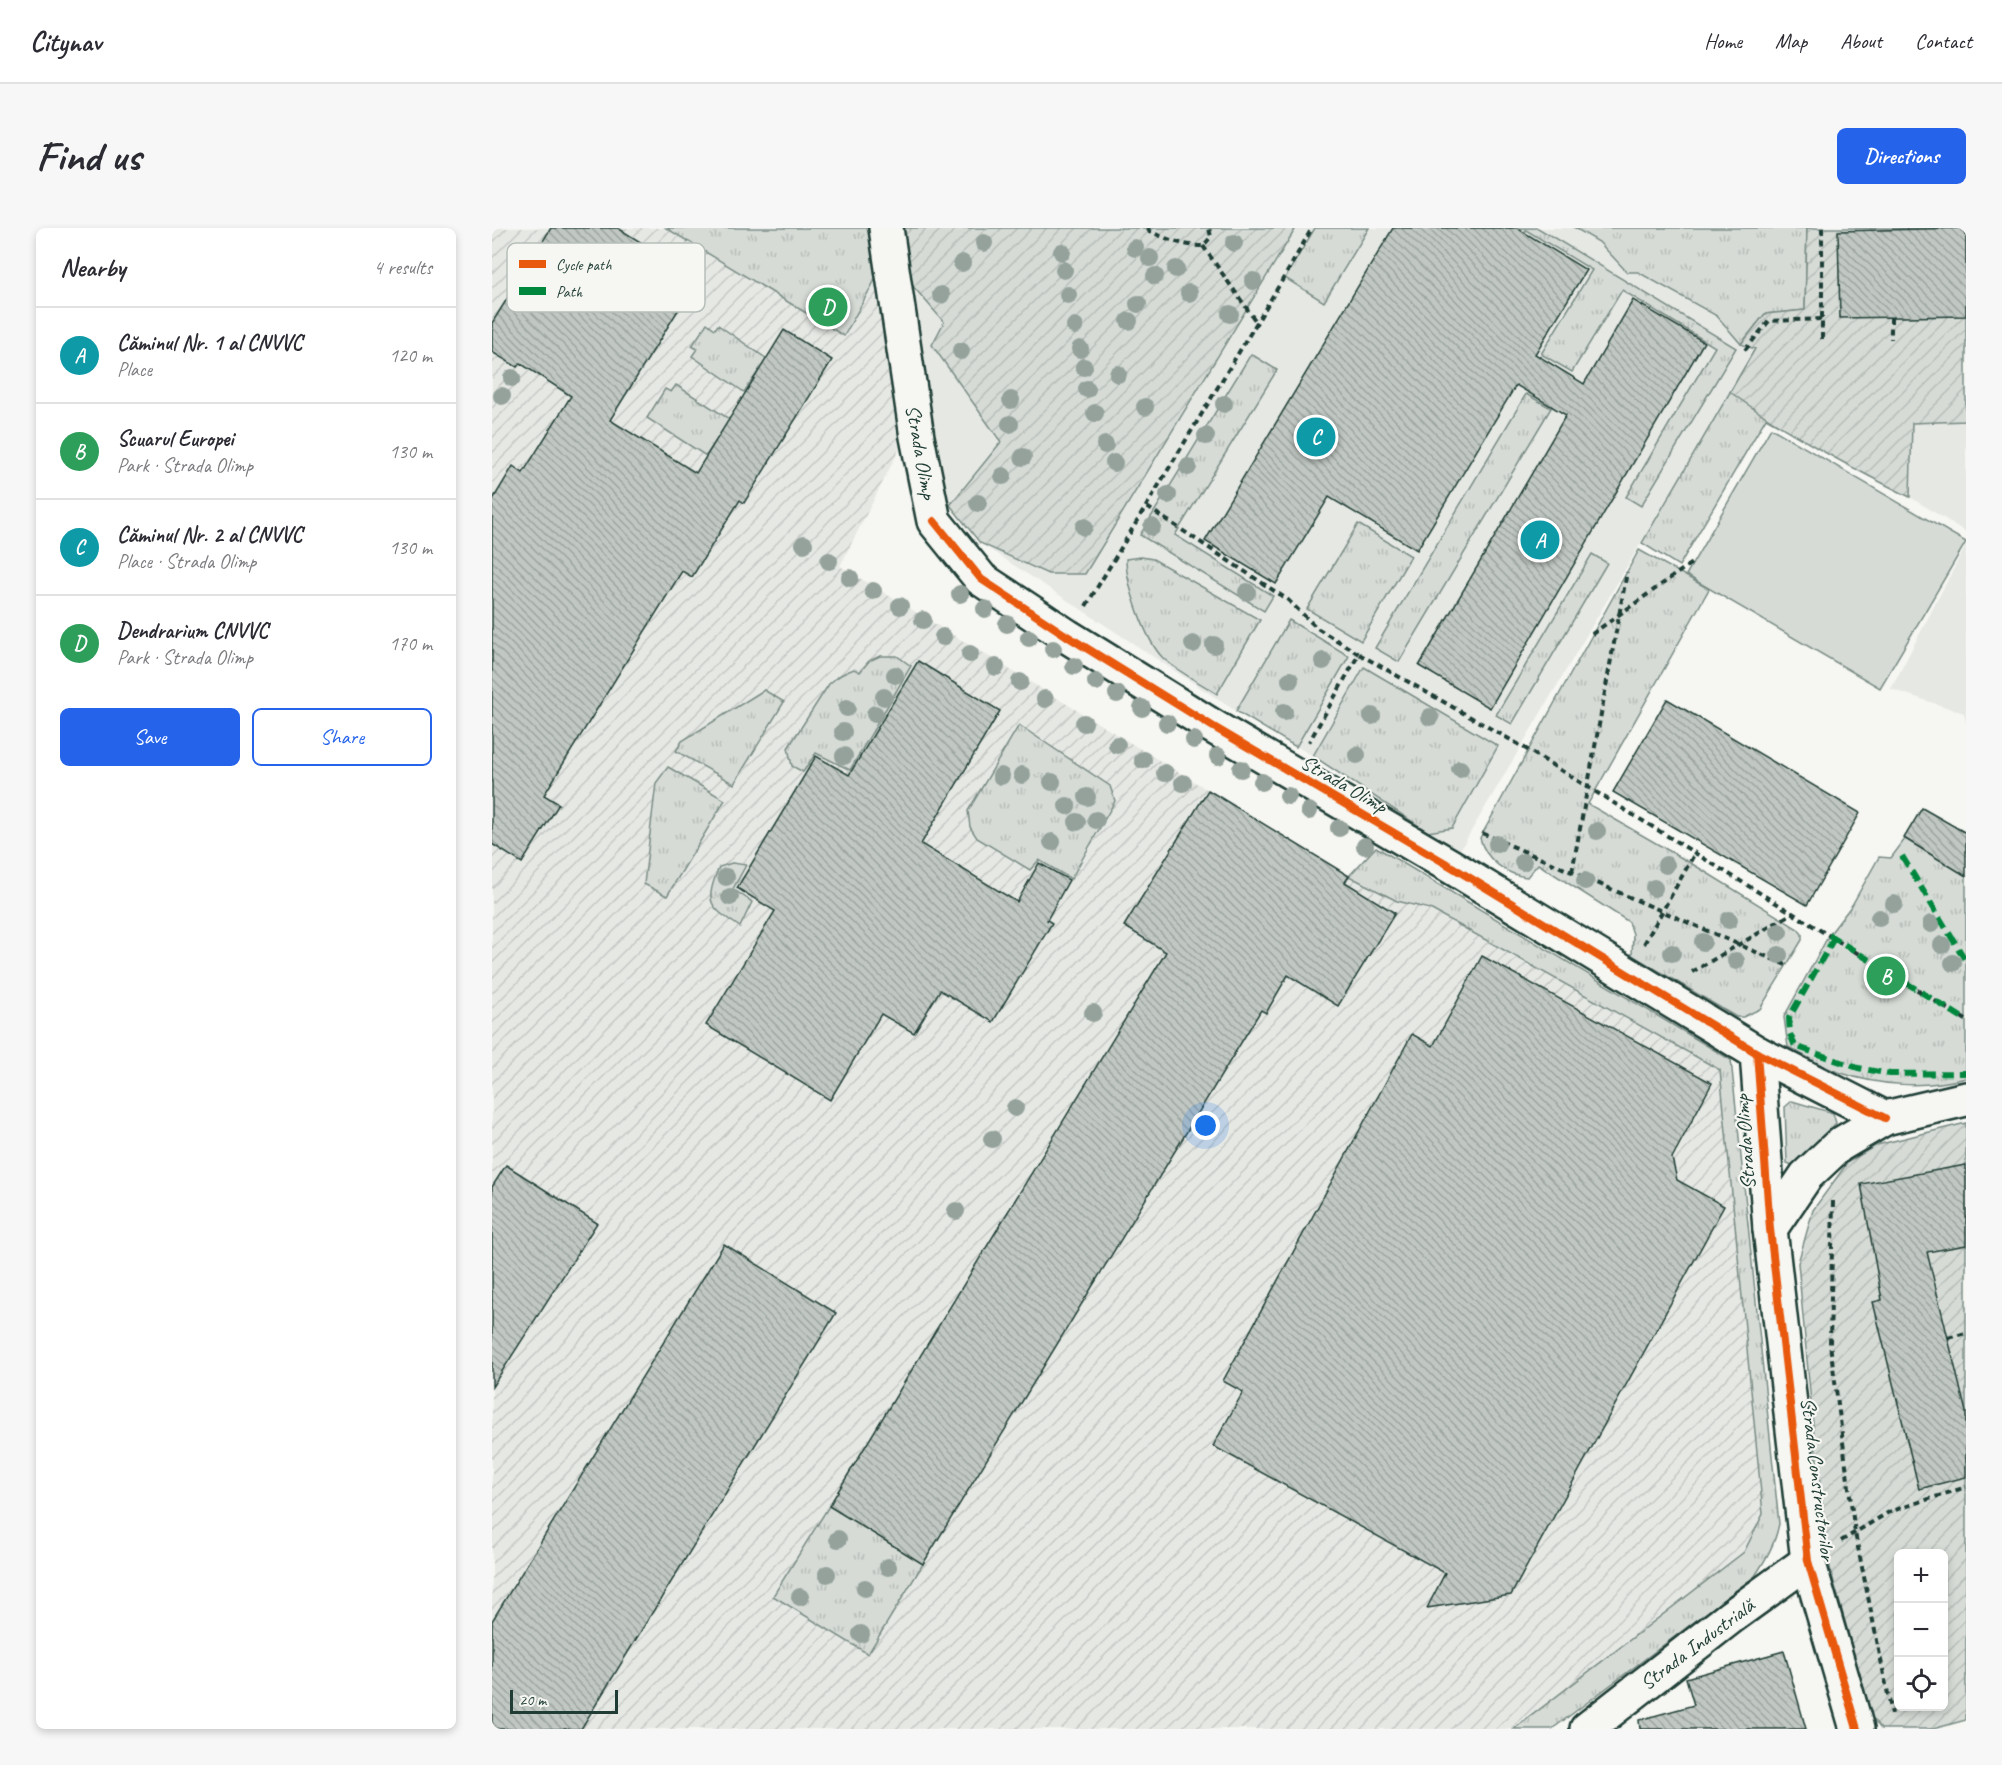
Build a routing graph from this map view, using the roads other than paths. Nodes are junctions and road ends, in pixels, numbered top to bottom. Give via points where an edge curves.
1 (886, 228) edge
2 (1757, 1053) junction
3 (1966, 1099) edge
4 (1886, 1118) junction
5 (1770, 1229) junction
6 (1808, 1560) junction
7 (1587, 1729) edge
8 (1857, 1729) edge

1 - 2 street, Strada Olimp via 917,437 934,521 981,579 1291,774
2 - 4 street, Strada Olimp
2 - 5 street, Strada Olimp
3 - 4 street
4 - 5 street via 1839,1145 1814,1168
5 - 6 street, Strada Constructorilor
6 - 7 street, Strada Industrială
6 - 8 street, Strada Constructorilor

